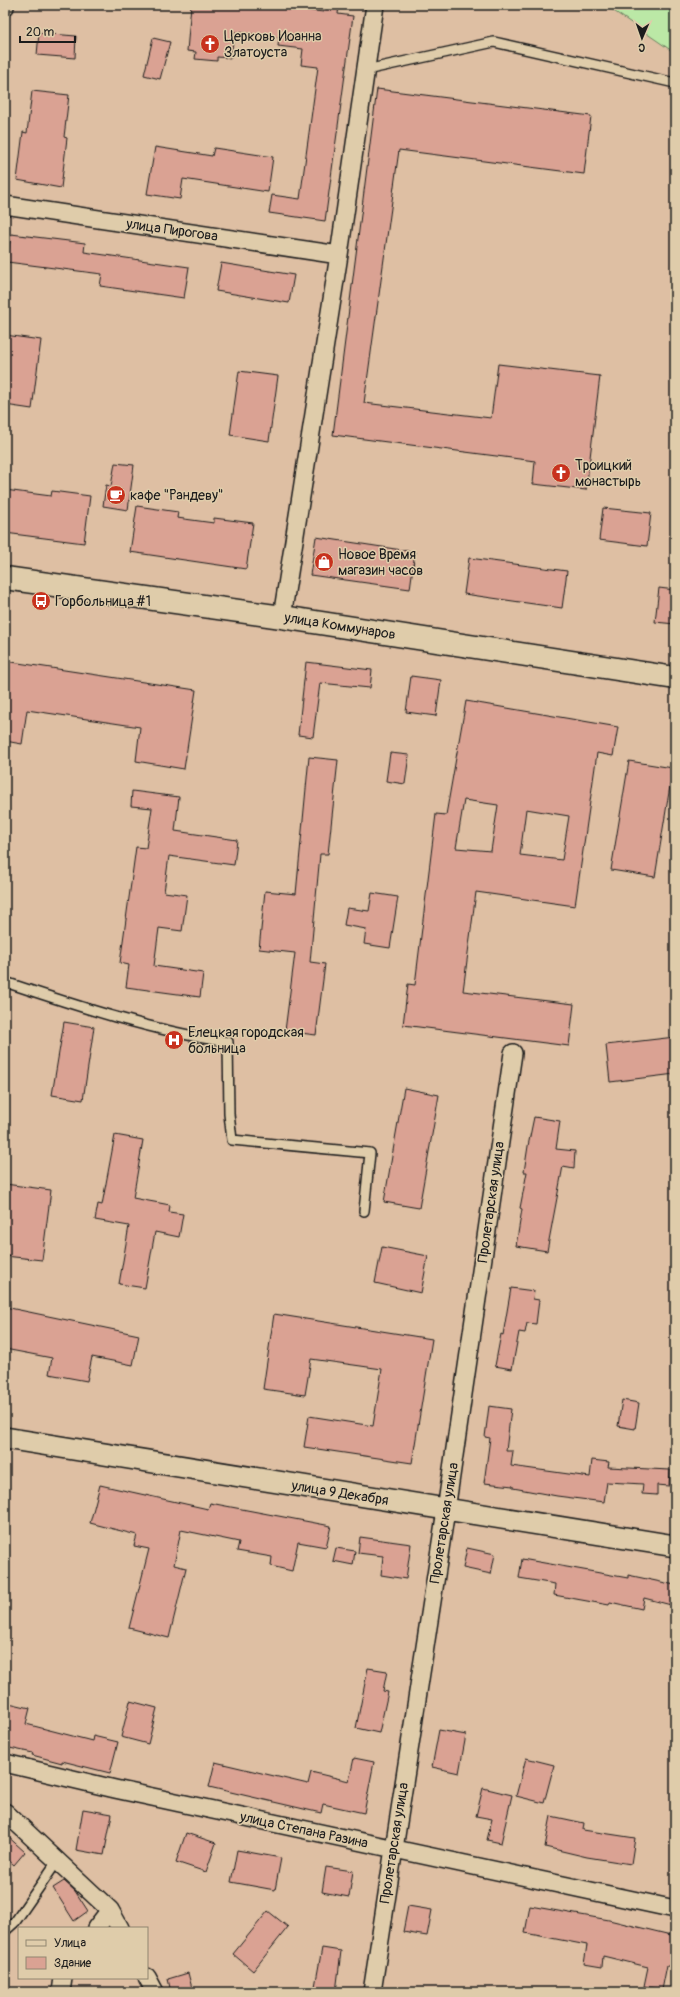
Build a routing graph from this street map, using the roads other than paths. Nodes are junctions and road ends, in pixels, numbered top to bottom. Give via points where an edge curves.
1 (375, 5) edge
2 (366, 70) junction
3 (675, 83) edge
4 (5, 206) edge
5 (339, 255) junction
6 (5, 578) edge
7 (282, 617) junction
8 (675, 678) edge
9 (5, 982) edge
10 (513, 1053) dead end
11 (364, 1211) dead end
12 (5, 1438) edge
13 (446, 1510) junction
14 (675, 1546) edge
15 (5, 1763) edge
16 (5, 1812) edge
17 (393, 1849) junction
18 (58, 1860) junction
19 (675, 1909) edge
20 (110, 1910) junction
21 (97, 1927) edge
22 (119, 1927) edge
23 (5, 1931) edge
24 (63, 1979) edge
25 (148, 1979) edge
26 (61, 1992) edge
27 (155, 1992) edge
28 (372, 1992) edge

1 - 2 street
2 - 3 lane via 494,42
2 - 5 street
4 - 5 street, улица Пирогова
5 - 7 street
6 - 7 main road, улица Коммунаров
7 - 8 main road, улица Коммунаров
9 - 11 lane via 192,1037 228,1042 232,1140 370,1153
10 - 13 street, Пролетарская улица
12 - 13 street, улица 9 Декабря
13 - 14 street, улица 9 Декабря
13 - 17 street, Пролетарская улица
15 - 17 street, улица Степана Разина
16 - 18 street
17 - 19 street, улица Степана Разина
17 - 28 street, Пролетарская улица
18 - 20 street
18 - 23 lane via 15,1922
20 - 21 street
20 - 22 street
24 - 26 street
25 - 27 street

